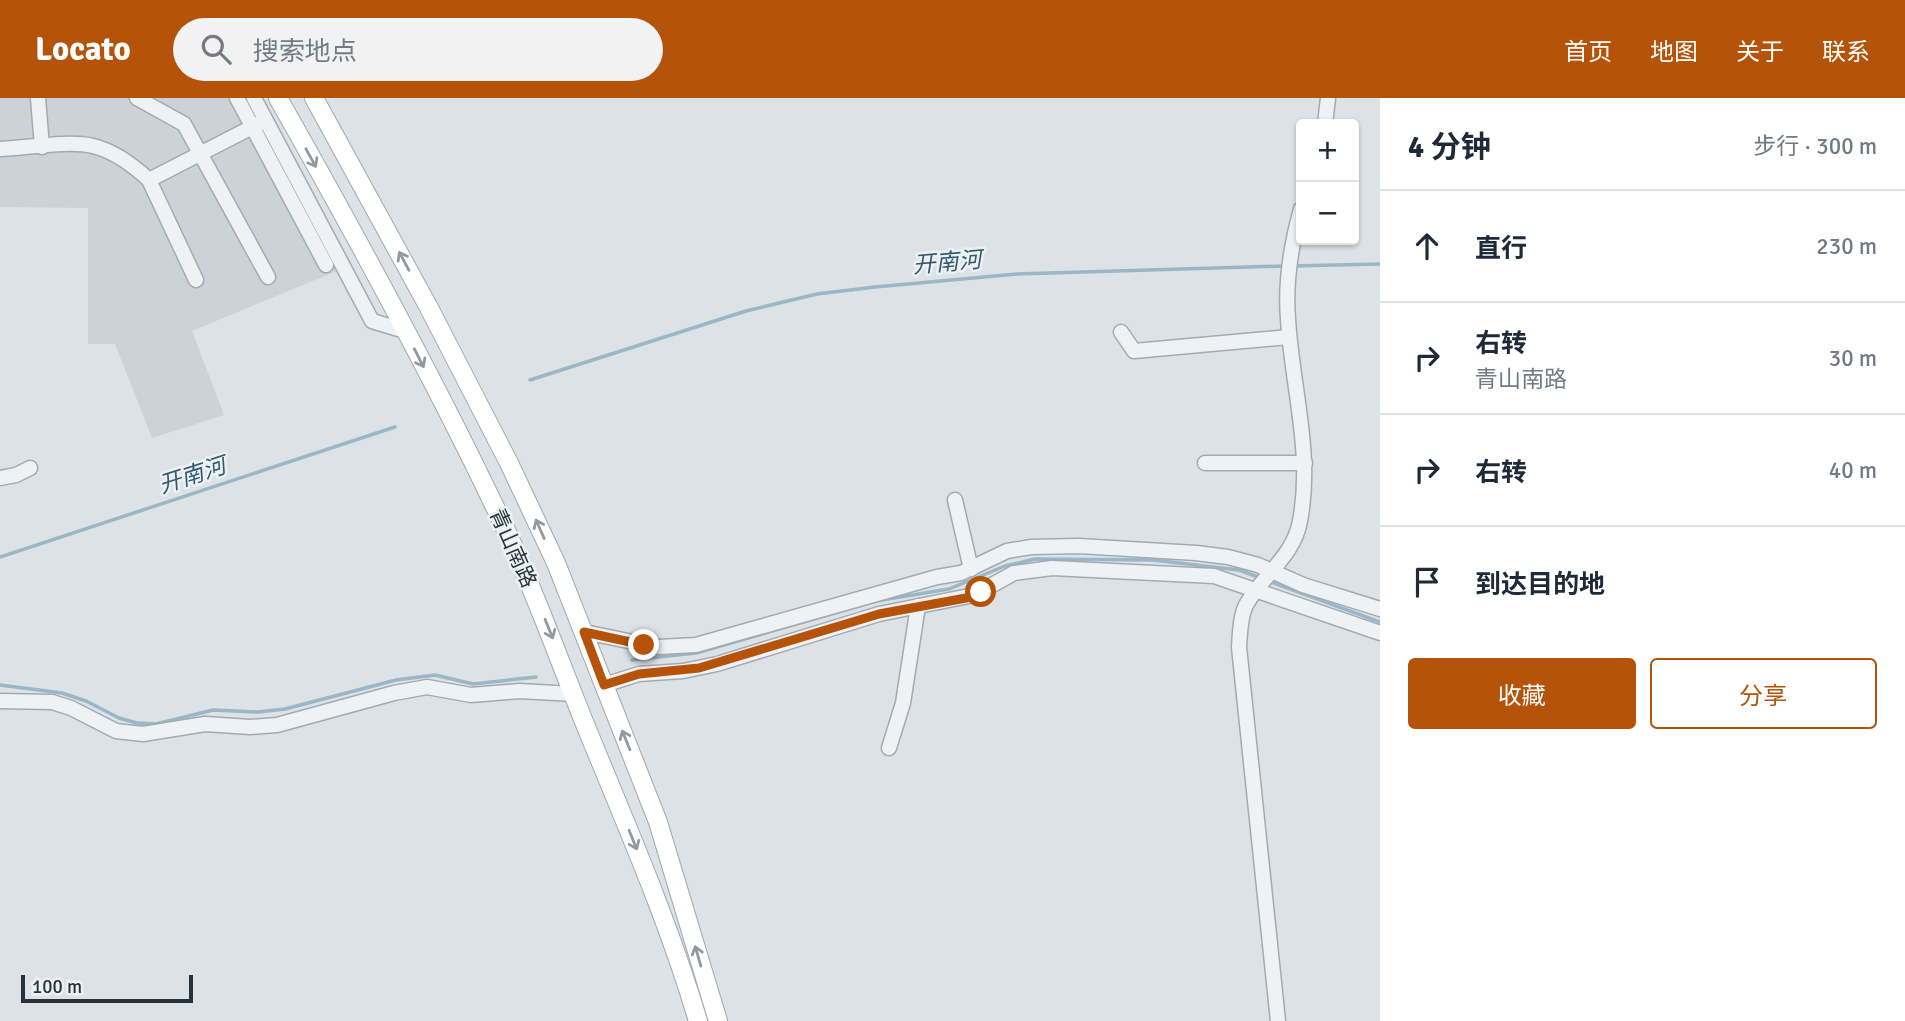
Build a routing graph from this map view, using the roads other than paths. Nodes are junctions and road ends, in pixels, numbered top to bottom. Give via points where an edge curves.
1 (38, 98) edge
2 (137, 98) edge
3 (237, 98) edge
4 (254, 98) edge
5 (278, 98) edge
6 (314, 98) edge
7 (1328, 98) edge
8 (1326, 119) edge
9 (266, 120) junction
10 (253, 127) junction
11 (42, 147) junction
12 (0, 149) edge
13 (200, 154) junction
14 (149, 180) junction
15 (309, 218) junction
16 (1296, 229) edge
17 (326, 265) dead end
18 (268, 277) dead end
19 (196, 280) dead end
20 (405, 331) junction
21 (1121, 332) dead end
22 (1289, 337) junction
23 (1205, 463) dead end
24 (1305, 463) junction
25 (30, 468) dead end
26 (0, 478) edge
27 (955, 500) dead end
28 (971, 569) junction
29 (1272, 571) junction
30 (1257, 591) junction
31 (918, 606) junction
32 (1380, 609) edge
33 (584, 632) junction
34 (1380, 634) edge
35 (604, 685) junction
36 (574, 694) junction
37 (0, 701) edge
38 (889, 748) dead end
39 (698, 1021) edge
40 (718, 1021) edge
41 (1278, 1021) edge

1 - 11 street
2 - 13 street via 184,124
3 - 10 street
4 - 9 street
5 -> 20 main road, 青山南路
33 -> 6 main road, 青山南路 via 509,463
7 - 8 street
9 - 10 street
9 - 15 street
10 - 13 street
10 - 15 street
11 - 12 street
11 - 14 street via 97,147
13 - 14 street
13 - 18 street
14 - 19 street
15 - 17 street
15 - 20 street via 372,321
16 - 22 street via 1287,283
20 -> 36 main road, 青山南路 via 506,529
21 - 22 street via 1134,351
22 - 24 street
23 - 24 street
24 - 29 street via 1297,533
25 - 26 street
27 - 28 street
28 - 29 street via 1019,548 1079,546 1212,555
28 - 33 street via 696,645 658,647
29 - 30 street
29 - 32 street
30 - 31 street via 1206,575 1052,568 1014,573 974,595
30 - 34 street
30 - 41 street via 1245,606 1239,663
31 - 35 street via 708,666 639,674
31 - 38 street via 903,703
33 - 35 main road, 青山南路
40 -> 35 main road, 青山南路 via 662,834
36 - 37 street via 519,691 471,695 427,687 277,725 205,724 143,734 116,732 52,702
36 -> 39 main road, 青山南路 via 651,886

